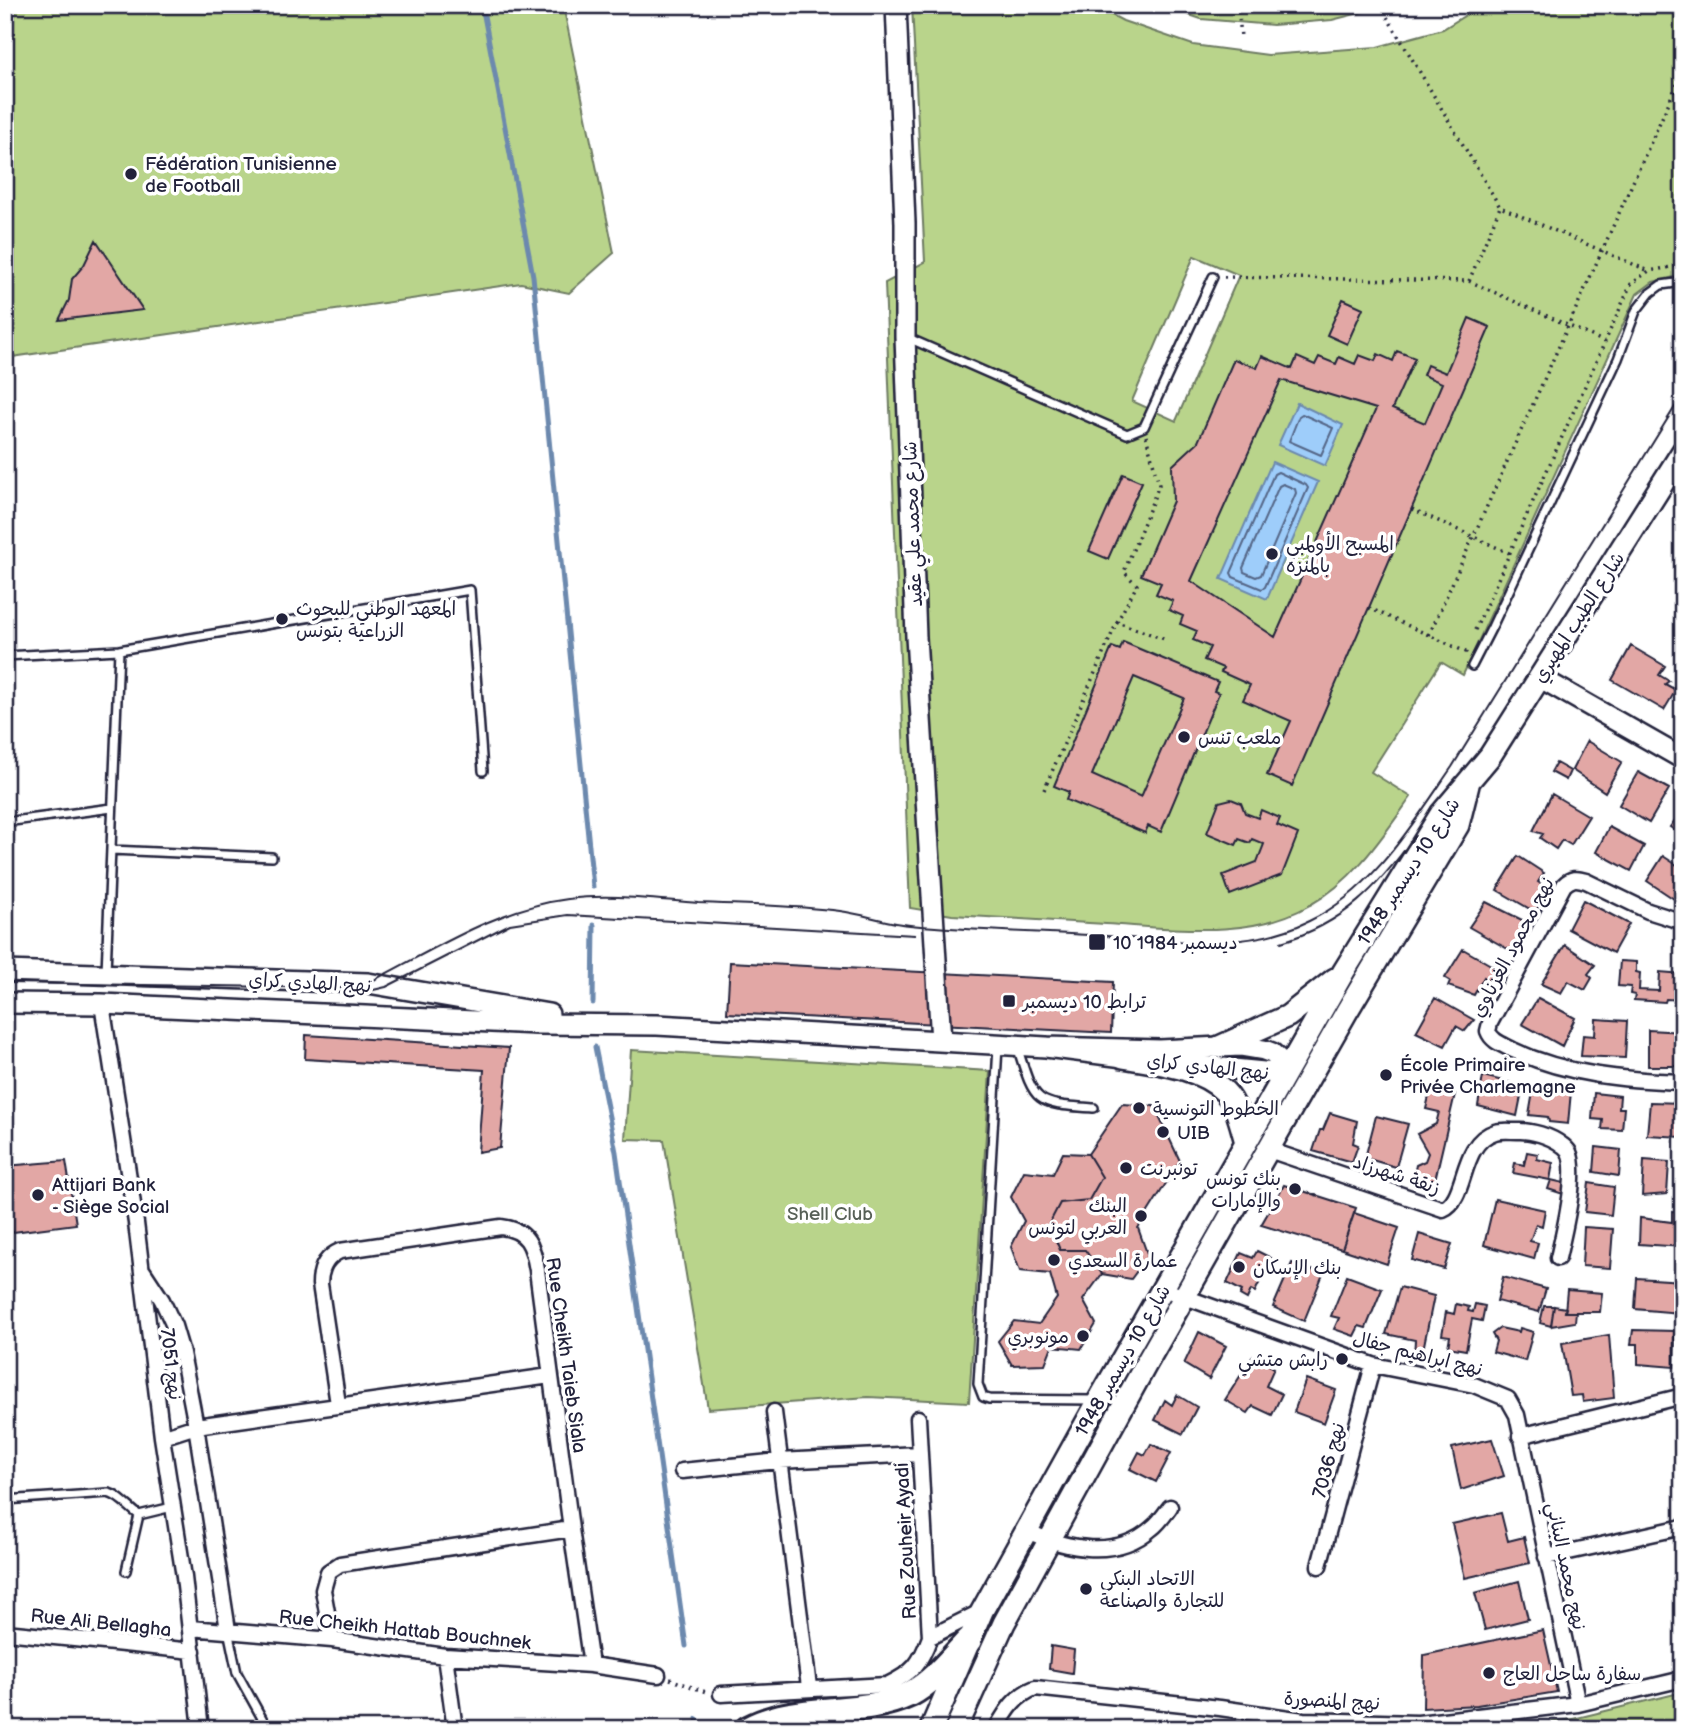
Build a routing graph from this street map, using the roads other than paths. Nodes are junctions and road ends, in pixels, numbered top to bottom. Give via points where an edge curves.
1 (896, 5) edge
2 (1213, 277) road end
3 (1683, 282) edge
4 (905, 337) junction
5 (1683, 451) edge
6 (119, 650) junction
7 (5, 656) edge
8 (1472, 666) dead end
9 (1539, 677) junction
10 (1683, 759) edge
11 (483, 771) dead end
12 (1470, 779) junction
13 (113, 808) junction
14 (5, 822) edge
15 (111, 850) junction
16 (272, 857) dead end
17 (1683, 922) edge
18 (5, 971) edge
19 (1344, 971) junction
20 (106, 973) junction
21 (5, 1003) edge
22 (102, 1004) junction
23 (612, 1024) junction
24 (941, 1041) junction
25 (1007, 1045) junction
26 (1046, 1047) junction
27 (1219, 1047) junction
28 (1123, 1056) junction
29 (1285, 1074) junction
30 (1311, 1075) junction
31 (1683, 1082) edge
32 (1296, 1103) junction
33 (1094, 1108) dead end
34 (1246, 1142) junction
35 (1269, 1150) junction
36 (1558, 1258) dead end
37 (141, 1267) junction
38 (1163, 1289) junction
39 (1186, 1297) junction
40 (1373, 1365) junction
41 (550, 1377) junction
42 (1683, 1396) edge
43 (1099, 1400) junction
44 (338, 1404) junction
45 (774, 1412) dead end
46 (918, 1418) dead end
47 (196, 1426) junction
48 (1520, 1436) junction
49 (162, 1437) junction
50 (919, 1454) junction
51 (779, 1461) junction
52 (682, 1471) dead end
53 (5, 1500) edge
54 (173, 1506) junction
55 (1170, 1507) dead end
56 (139, 1515) junction
57 (1683, 1527) edge
58 (570, 1529) junction
59 (1027, 1531) junction
60 (1049, 1541) junction
61 (1546, 1557) junction
62 (1319, 1566) dead end
63 (126, 1571) dead end
64 (982, 1611) junction
65 (190, 1628) junction
66 (228, 1630) junction
67 (5, 1632) edge
68 (930, 1637) junction
69 (332, 1640) junction
70 (969, 1640) junction
71 (193, 1651) junction
72 (445, 1656) junction
73 (591, 1665) junction
74 (658, 1675) road end
75 (1683, 1679) edge
76 (809, 1688) junction
77 (721, 1694) road end
78 (1577, 1704) junction
79 (201, 1729) edge
80 (268, 1729) edge
81 (455, 1729) edge
82 (748, 1729) edge
83 (931, 1729) edge
84 (956, 1729) edge
85 (996, 1729) edge

1 - 4 street, شارع محمد علي عقيد
2 - 4 lane via 1144,427 1127,434
3 - 8 lane via 1661,285 1636,311 1618,359
4 - 24 street, شارع محمد علي عقيد via 916,637
5 - 9 main road, شارع الطيب المهيري
6 - 7 lane
6 - 11 lane via 470,590
6 - 13 lane
9 - 10 street
9 - 12 main road, شارع الطيب المهيري via 1490,756
12 - 19 main road, شارع 10 ديسمبر 1948 via 1441,814
12 - 30 main road, شارع 10 ديسمبر 1948 via 1458,825
13 - 14 lane
13 - 15 lane
15 - 16 lane
15 - 20 lane
17 - 31 street, نهج محمود الغزناوي via 1655,914 1586,881 1569,881 1488,1031 1493,1039 1534,1059 1576,1072
18 - 20 street, نهج الهادي كراي
19 - 27 main road via 1288,1016
19 - 29 main road, شارع 10 ديسمبر 1948
20 - 23 street, نهج الهادي كراي via 368,983
21 - 22 street, نهج الهادي كراي
22 - 23 street, نهج الهادي كراي
22 - 37 street, نهج 7051
23 - 24 street, نهج الهادي كراي
24 - 25 street, نهج الهادي كراي
25 - 26 street, نهج الهادي كراي
25 - 33 lane via 1040,1100
25 - 43 lane via 978,1384 989,1399
26 - 27 street, نهج الهادي كراي
26 - 28 street, نهج الهادي كراي
27 - 29 street, نهج الهادي كراي via 1264,1049 1281,1060
28 - 29 street, نهج الهادي كراي
28 - 34 main road via 1206,1079 1225,1092
29 - 30 main road
29 - 32 main road
29 - 34 main road, شارع 10 ديسمبر 1948
30 - 32 main road, شارع 10 ديسمبر 1948
32 - 35 main road, شارع 10 ديسمبر 1948
34 - 38 main road, شارع 10 ديسمبر 1948
35 - 36 street, زنقة شهرزاد via 1443,1209 1453,1202 1476,1146 1494,1132 1527,1130 1558,1141 1569,1151 1572,1165
35 - 39 main road, شارع 10 ديسمبر 1948
37 - 47 street via 174,1326
37 - 49 street, نهج 7051
38 - 39 street, نهج ابراهيم جفال
38 - 43 main road, شارع 10 ديسمبر 1948
39 - 40 street, نهج ابراهيم جفال
39 - 60 main road, شارع 10 ديسمبر 1948
40 - 48 street, نهج ابراهيم جفال via 1474,1385 1508,1399 1517,1415
40 - 62 street, نهج 7036
41 - 44 street
41 - 44 street, Rue Cheikh Taieb Siala via 533,1249 520,1233 493,1228 340,1251 327,1260 320,1284
41 - 58 street, Rue Cheikh Taieb Siala
42 - 48 street
43 - 59 main road, شارع 10 ديسمبر 1948
44 - 47 street
45 - 51 street
46 - 50 street, Rue Zouheir Ayadi
47 - 49 street
47 - 66 street
48 - 61 street, نهج محمد البناني
49 - 54 street, نهج 7051
50 - 51 street
50 - 68 street, Rue Zouheir Ayadi
51 - 52 street
51 - 76 street
53 - 56 lane via 108,1493
54 - 56 lane
54 - 65 street, نهج 7051
55 - 60 street via 1153,1528 1115,1547 1093,1549
56 - 63 lane
57 - 61 street
58 - 69 street via 340,1564 328,1572 323,1590
58 - 73 street, Rue Cheikh Taieb Siala
59 - 60 street
59 - 64 main road, شارع 10 ديسمبر 1948
60 - 84 main road, شارع 10 ديسمبر 1948 via 992,1646
61 - 78 street, نهج محمد البناني
64 - 68 street
64 - 70 main road, شارع 10 ديسمبر 1948
65 - 66 street, Rue Cheikh Hattab Bouchnek
65 - 71 street, نهج 7051
66 - 69 street, Rue Cheikh Hattab Bouchnek
66 - 80 lane via 237,1673
67 - 71 street, Rue Ali Bellagha
68 - 76 street, Rue Zouheir Ayadi via 921,1660 908,1675 887,1685
69 - 72 street, Rue Cheikh Hattab Bouchnek
70 - 82 highway via 910,1694 884,1702 788,1714
70 - 83 main road, شارع 10 ديسمبر 1948
71 - 79 street, نهج 7051
72 - 73 street, Rue Cheikh Hattab Bouchnek
72 - 81 street
73 - 74 street, Rue Cheikh Hattab Bouchnek
75 - 78 street, نهج المنصورة
76 - 77 street, Rue Zouheir Ayadi
78 - 85 street, نهج المنصورة via 1418,1723 1355,1722 1303,1720 1035,1688 1012,1702

